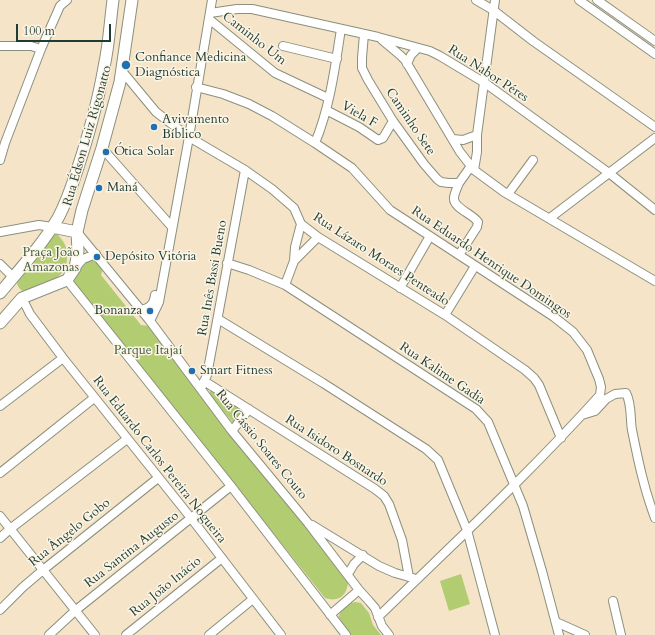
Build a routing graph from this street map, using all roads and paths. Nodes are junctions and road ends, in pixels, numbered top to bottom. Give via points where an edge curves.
1 (67, 0) edge
2 (113, 0) edge
3 (132, 0) edge
4 (212, 0) edge
5 (254, 0) edge
6 (476, 0) edge
7 (495, 0) edge
8 (579, 0) edge
9 (597, 0) edge
10 (252, 9) junction
11 (493, 10) junction
12 (209, 16) junction
13 (341, 29) junction
14 (364, 34) junction
15 (378, 37) junction
16 (655, 41) edge
17 (0, 46) edge
18 (283, 46) dead end
19 (418, 48) junction
20 (42, 49) junction
21 (655, 54) edge
22 (337, 59) junction
23 (407, 64) junction
24 (122, 71) junction
25 (120, 82) junction
26 (485, 83) junction
27 (134, 86) junction
28 (196, 87) junction
29 (328, 98) junction
30 (326, 110) junction
31 (393, 122) junction
32 (655, 127) edge
33 (477, 135) junction
34 (189, 137) junction
35 (655, 138) edge
36 (452, 139) junction
37 (314, 142) junction
38 (104, 154) junction
39 (0, 160) edge
40 (533, 160) dead end
41 (472, 168) junction
42 (245, 170) junction
43 (609, 172) junction
44 (459, 183) junction
45 (508, 194) junction
46 (655, 210) edge
47 (550, 218) junction
48 (302, 224) junction
49 (52, 227) junction
50 (172, 227) junction
51 (0, 232) edge
52 (77, 232) junction
53 (430, 236) junction
54 (318, 237) junction
55 (96, 254) junction
56 (459, 255) junction
57 (294, 261) junction
58 (227, 263) junction
59 (0, 264) edge
60 (475, 266) junction
61 (75, 268) junction
62 (163, 276) junction
63 (13, 277) junction
64 (67, 280) junction
65 (655, 281) edge
66 (285, 285) junction
67 (400, 288) junction
68 (0, 292) edge
69 (22, 298) junction
70 (140, 310) junction
71 (445, 315) junction
72 (218, 319) junction
73 (150, 321) junction
74 (0, 323) edge
75 (63, 358) junction
76 (202, 385) junction
77 (94, 398) junction
78 (0, 406) edge
79 (249, 409) junction
80 (582, 415) junction
81 (232, 431) junction
82 (561, 438) junction
83 (127, 439) junction
84 (0, 473) edge
85 (158, 478) junction
86 (514, 485) junction
87 (231, 486) junction
88 (0, 516) edge
89 (191, 518) junction
90 (655, 518) edge
91 (308, 523) junction
92 (10, 529) junction
93 (468, 530) junction
94 (0, 538) edge
95 (363, 555) junction
96 (222, 558) junction
97 (43, 570) junction
98 (348, 574) junction
99 (412, 578) junction
100 (359, 590) junction
101 (253, 599) junction
102 (613, 601) dead end
103 (0, 610) edge
104 (76, 610) junction
105 (330, 615) junction
106 (378, 617) junction
107 (556, 622) junction
108 (49, 635) edge
109 (95, 635) edge
110 (126, 635) edge
111 (209, 635) edge
112 (282, 635) edge
113 (346, 635) edge
114 (389, 635) edge
115 (495, 635) edge
116 (559, 635) edge
117 (585, 635) edge
118 (621, 635) edge

1 - 20 street via 60,6
2 - 49 main road via 105,65 91,126 69,193
3 - 24 main road, Rua Édson Luiz Rigonatto
4 - 12 street
5 - 10 street
6 - 11 street
7 - 11 street
8 - 21 street
9 - 16 street
10 - 12 street, Rua Nabor Péres via 237,9
10 - 13 street, Rua Nabor Péres
11 - 26 street
11 - 32 street
12 - 28 street
12 - 29 street, Caminho Um via 274,73
13 - 14 street, Rua Nabor Péres
13 - 22 street
14 - 15 street, Rua Nabor Péres
14 - 31 street, Caminho Sete via 362,68
15 - 19 street, Rua Nabor Péres
15 - 23 street
17 - 20 street via 31,46
18 - 22 street
19 - 23 street
19 - 26 street, Rua Nabor Péres via 440,56
20 - 39 street
22 - 29 street
23 - 36 street
24 - 25 main road, Rua Édson Luiz Rigonatto
24 - 27 street, Rua Lázaro Moraes Penteado
25 - 27 street
25 - 38 main road, Rua Édson Luiz Rigonatto
26 - 33 street
26 - 43 street, Rua Nabor Péres
27 - 34 street, Rua Lázaro Moraes Penteado via 156,112
28 - 34 street
28 - 37 street, Rua Eduardo Henrique Domingos via 249,104
29 - 30 street
30 - 31 street, Viela F via 378,140 383,138
30 - 37 street
31 - 44 street, Caminho Sete via 437,179 449,184
33 - 36 street via 463,140
33 - 41 street via 477,152
34 - 42 street, Rua Lázaro Moraes Penteado
34 - 50 street
35 - 43 street
36 - 41 street
37 - 53 street, Rua Eduardo Henrique Domingos via 352,168 390,210
38 - 50 street
38 - 52 main road, Rua Édson Luiz Rigonatto via 84,204
40 - 45 street
41 - 44 street
41 - 45 street
42 - 48 street, Rua Lázaro Moraes Penteado via 288,202
42 - 58 street, Rua Inês Bassi Bueno
43 - 46 street, Rua Nabor Péres
43 - 47 street
44 - 56 street via 454,201 478,222
45 - 47 street
47 - 65 street
48 - 54 street, Rua Lázaro Moraes Penteado
48 - 57 street
49 - 51 street via 39,225
49 - 52 main road
49 - 63 main road
50 - 62 street
52 - 55 street, Rua Cássio Soares Couto
52 - 61 main road, Rua Édson Luiz Rigonatto via 78,251
53 - 56 street, Rua Eduardo Henrique Domingos
53 - 67 street
54 - 57 street
54 - 67 street, Rua Lázaro Moraes Penteado
55 - 61 street via 83,259
55 - 70 street, Rua Cássio Soares Couto
56 - 60 street, Rua Eduardo Henrique Domingos
57 - 66 street
58 - 66 street, Rua Kalime Gadia
58 - 72 street, Rua Inês Bassi Bueno
59 - 63 street
60 - 71 street
60 - 80 street, Rua Eduardo Henrique Domingos via 554,317 583,343 601,387 600,395
61 - 64 main road
62 - 70 street via 156,289 154,302
62 - 73 street via 157,307
63 - 68 main road
63 - 69 main road via 14,286
64 - 69 main road
64 - 87 street
66 - 86 street, Rua Kalime Gadia via 476,409 488,422
67 - 71 street, Rua Lázaro Moraes Penteado
69 - 74 main road
69 - 75 street, Rua Eduardo Carlos Pereira Nogueira via 30,314
70 - 73 street, Rua Cássio Soares Couto
71 - 82 street, Rua Lázaro Moraes Penteado via 534,378
72 - 76 street, Rua Inês Bassi Bueno via 207,375
72 - 93 street via 433,454 438,460
73 - 76 street, Rua Cássio Soares Couto
75 - 77 street, Rua Eduardo Carlos Pereira Nogueira
75 - 78 street
76 - 79 street, Rua Isidoro Bosnardo
76 - 81 street, Rua Cássio Soares Couto
77 - 83 street, Rua Eduardo Carlos Pereira Nogueira
77 - 84 street
79 - 81 street
79 - 99 street, Rua Isidoro Bosnardo via 384,496 402,540
80 - 82 street, Rua Eduardo Henrique Domingos
80 - 90 street via 596,411 606,399 615,394 626,394 629,398 636,454
81 - 91 street, Rua Cássio Soares Couto
82 - 86 street, Rua Eduardo Henrique Domingos
83 - 85 street, Rua Eduardo Carlos Pereira Nogueira
83 - 92 street
85 - 89 street, Rua Eduardo Carlos Pereira Nogueira
85 - 97 street, Rua Ângelo Gobo
86 - 93 street, Rua Eduardo Henrique Domingos
86 - 107 street, Rua Kalime Gadia via 529,526
87 - 89 street, Rua Santina Augusto
87 - 105 street
88 - 92 street
89 - 96 street, Rua Eduardo Carlos Pereira Nogueira
89 - 104 street, Rua Santina Augusto
91 - 95 street
91 - 98 street, Rua Cássio Soares Couto
92 - 94 street
92 - 97 street
93 - 99 street, Rua Eduardo Henrique Domingos
93 - 115 street
95 - 98 street
95 - 99 street via 380,566
96 - 101 street, Rua Eduardo Carlos Pereira Nogueira
96 - 110 street, Rua João Inácio
97 - 103 street, Rua Ângelo Gobo
97 - 104 street
98 - 100 street, Rua Cássio Soares Couto
99 - 106 street, Rua Eduardo Henrique Domingos
100 - 105 street
100 - 106 street, Rua Cássio Soares Couto via 375,608
101 - 111 street
101 - 112 street, Rua Eduardo Carlos Pereira Nogueira
102 - 118 street
104 - 108 street, Rua Santina Augusto
104 - 109 street
105 - 113 street
106 - 114 street, Rua Cássio Soares Couto
107 - 116 street, Rua Kalime Gadia
107 - 117 street

